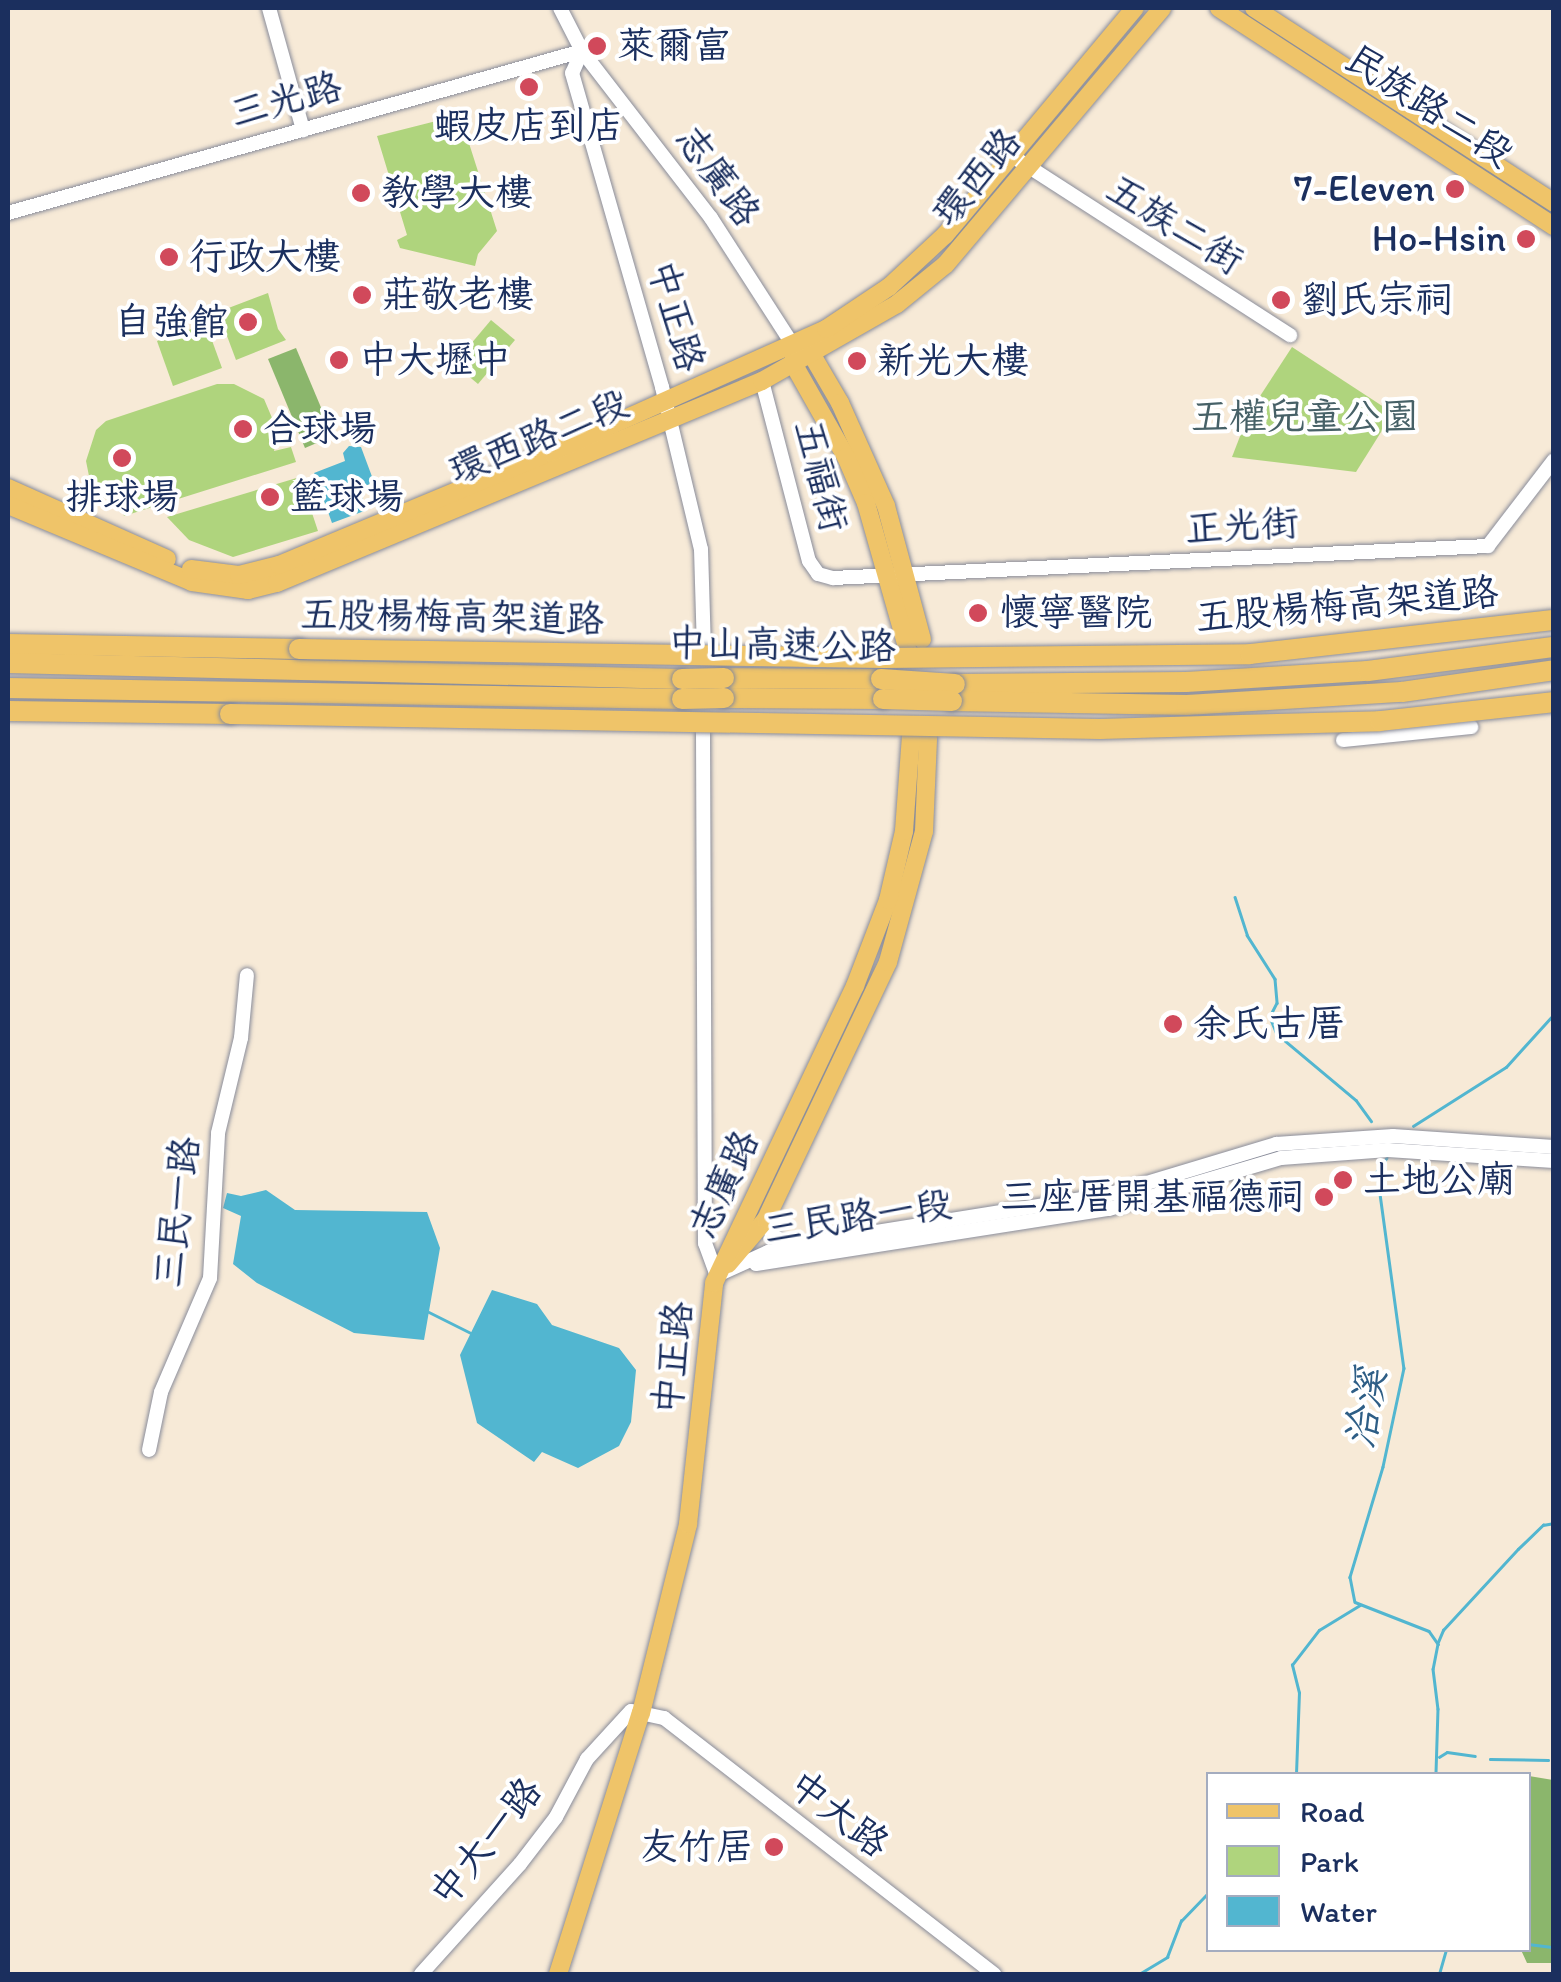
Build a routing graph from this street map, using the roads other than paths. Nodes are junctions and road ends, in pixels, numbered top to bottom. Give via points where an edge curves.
1 (269, 8) edge
2 (560, 8) edge
3 (1135, 8) edge
4 (1162, 8) edge
5 (1220, 8) edge
6 (1254, 8) edge
7 (582, 51) junction
8 (302, 130) junction
9 (1012, 156) junction
10 (1027, 169) junction
11 (1554, 203) edge
12 (8, 214) edge
13 (1554, 226) edge
14 (1290, 335) dead end
15 (794, 345) junction
16 (812, 354) junction
17 (794, 365) junction
18 (762, 381) junction
19 (667, 409) junction
20 (1554, 460) edge
21 (8, 488) edge
22 (8, 505) edge
23 (898, 576) junction
24 (1554, 620) edge
25 (8, 644) edge
26 (914, 644) dead end
27 (1554, 645) edge
28 (704, 652) dead end
29 (8, 663) edge
30 (1554, 673) edge
31 (8, 688) edge
32 (682, 689) junction
33 (954, 692) junction
34 (1554, 702) edge
35 (8, 712) edge
36 (1471, 727) dead end
37 (704, 732) dead end
38 (1343, 740) dead end
39 (247, 975) dead end
40 (1390, 1143) junction
41 (1554, 1147) edge
42 (1554, 1161) edge
43 (766, 1219) junction
44 (793, 1247) junction
45 (717, 1276) junction
46 (149, 1450) dead end
47 (641, 1712) junction
48 (421, 1974) edge
49 (558, 1974) edge
50 (981, 1974) edge
51 (994, 1974) edge

1 - 8 street
2 - 7 street
3 - 9 main road, 環西路
4 - 10 main road, 環西路
5 - 13 main road, 民族路二段
6 - 11 main road, 民族路二段
7 - 8 street, 三光路
7 - 15 street, 志廣路 via 711,218
7 - 19 street, 中正路 via 572,73
8 - 12 street, 三光路
9 - 10 street, 五族二街
9 - 15 main road, 環西路 via 914,266
10 - 14 street, 五族二街
10 - 16 main road, 環西路 via 925,283
15 - 16 main road
15 - 17 main road
15 - 19 main road, 環西路二段
16 - 17 main road, 環西路二段
16 - 23 main road via 886,506
17 - 18 main road, 環西路二段
17 - 23 main road via 846,457
18 - 19 main road, 環西路二段
18 - 23 street, 五福街 via 818,574
19 - 21 main road, 環西路二段 via 279,565 239,575 198,571
19 - 22 main road, 環西路二段 via 572,463 248,590 192,582
19 - 28 street, 中正路 via 701,549
20 - 23 street, 正光街 via 1488,546
23 - 26 main road
24 - 25 highway, 五股楊梅高架道路, bridge via 1213,655 884,658
27 - 33 highway, 中山高速公路 via 1498,658
29 - 32 highway, 中山高速公路
30 - 33 highway, 中山高速公路 via 1186,705
31 - 32 highway, 中山高速公路
32 - 33 highway, 中山高速公路, bridge
34 - 35 highway, bridge via 1380,721 1100,729
36 - 38 street
37 - 45 street, 中正路 via 705,1243
39 - 46 street, 三民一路 via 241,1038 218,1132 210,1278 160,1392
40 - 41 street, 三民路一段
40 - 42 street, 三民路一段
40 - 44 street, 三民路一段 via 1276,1144 1108,1195
40 - 45 street, 三民路一段 via 1281,1158 1109,1209 764,1262
43 - 44 street via 772,1235
43 - 45 main road, 志廣路
43 - 45 main road, 志廣路 via 888,962 924,831 920,737 888,900
44 - 45 street, 三民路一段
45 - 47 main road, 中正路 via 690,1517
47 - 48 street, 中大一路 via 631,1711 587,1759 556,1817 520,1864
47 - 49 main road, 中正路
47 - 50 street
47 - 51 street, 中大路 via 664,1718

